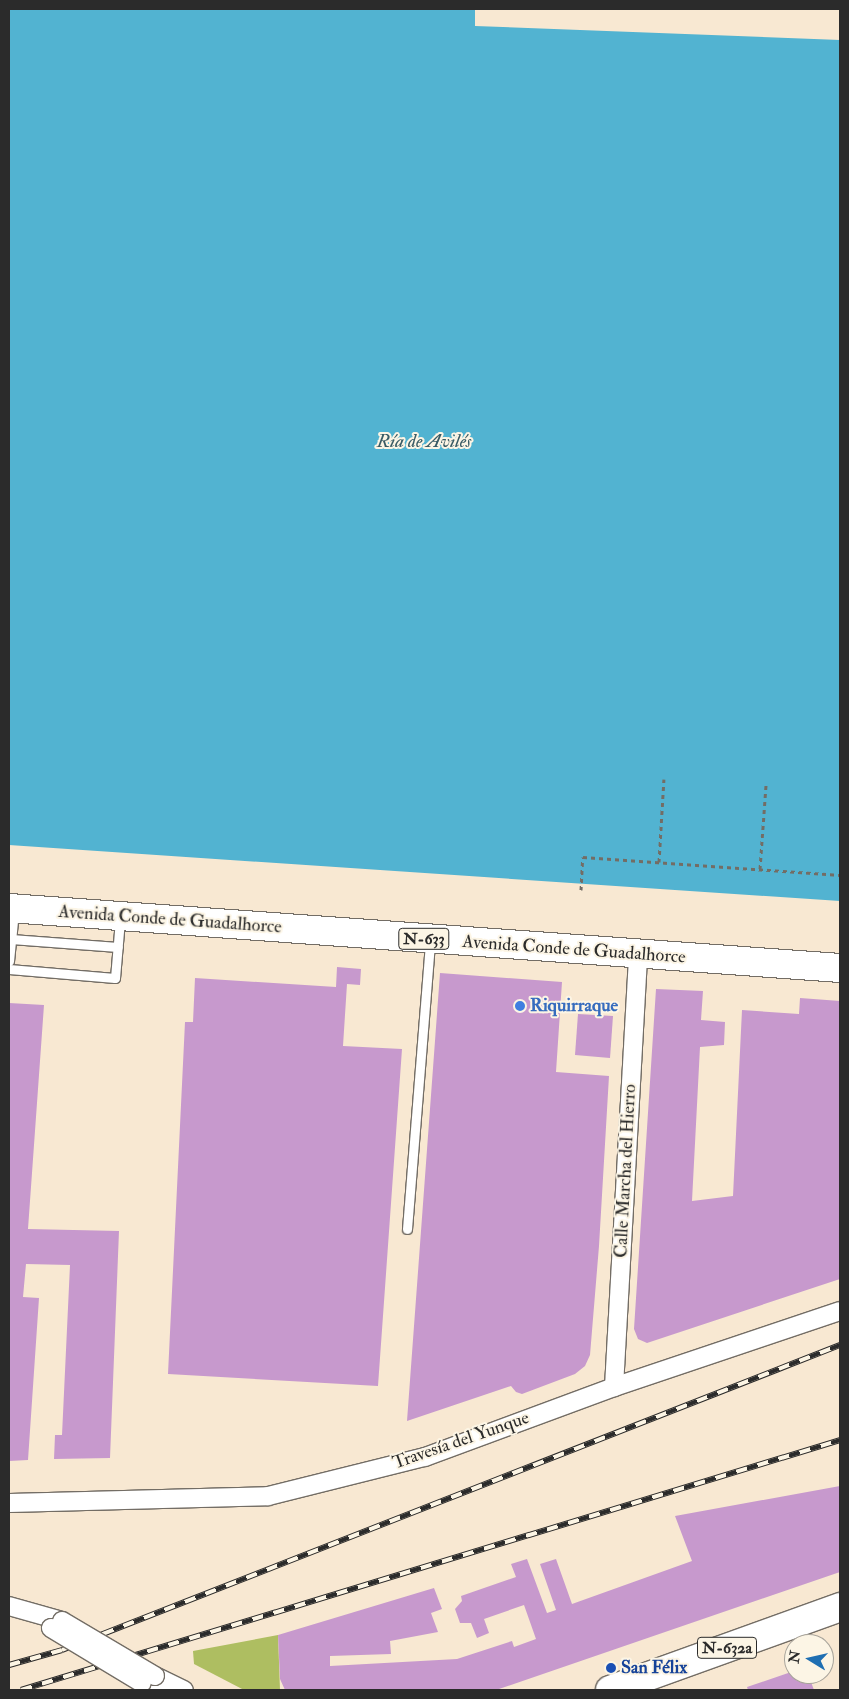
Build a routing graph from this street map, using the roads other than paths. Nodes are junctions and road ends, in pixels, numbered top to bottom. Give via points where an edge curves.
1 (11, 908) edge
2 (121, 916) junction
3 (11, 939) junction
4 (430, 939) junction
5 (118, 947) junction
6 (638, 954) junction
7 (9, 962) edge
8 (840, 968) edge
9 (9, 969) edge
10 (407, 1229) dead end
11 (840, 1311) edge
12 (614, 1386) junction
13 (9, 1503) edge
14 (9, 1606) edge
15 (840, 1607) edge
16 (150, 1683) edge
17 (184, 1690) edge
18 (611, 1690) edge

1 - 2 main road, Avenida Conde de Guadalhorce / N-633
1 - 3 lane
2 - 4 main road, Avenida Conde de Guadalhorce / N-633
2 - 5 lane
3 - 5 lane
3 - 7 lane
4 - 6 main road, Avenida Conde de Guadalhorce / N-633
4 - 10 lane
5 - 9 lane via 115,978
6 - 8 main road, Avenida Conde de Guadalhorce / N-633
6 - 12 street, Calle Marcha del Hierro
11 - 12 street, Travesía del Yunque
12 - 13 street, Travesía del Yunque via 425,1457 268,1496
14 - 16 street, bridge via 57,1624
15 - 18 main road, N-632a
16 - 17 street

